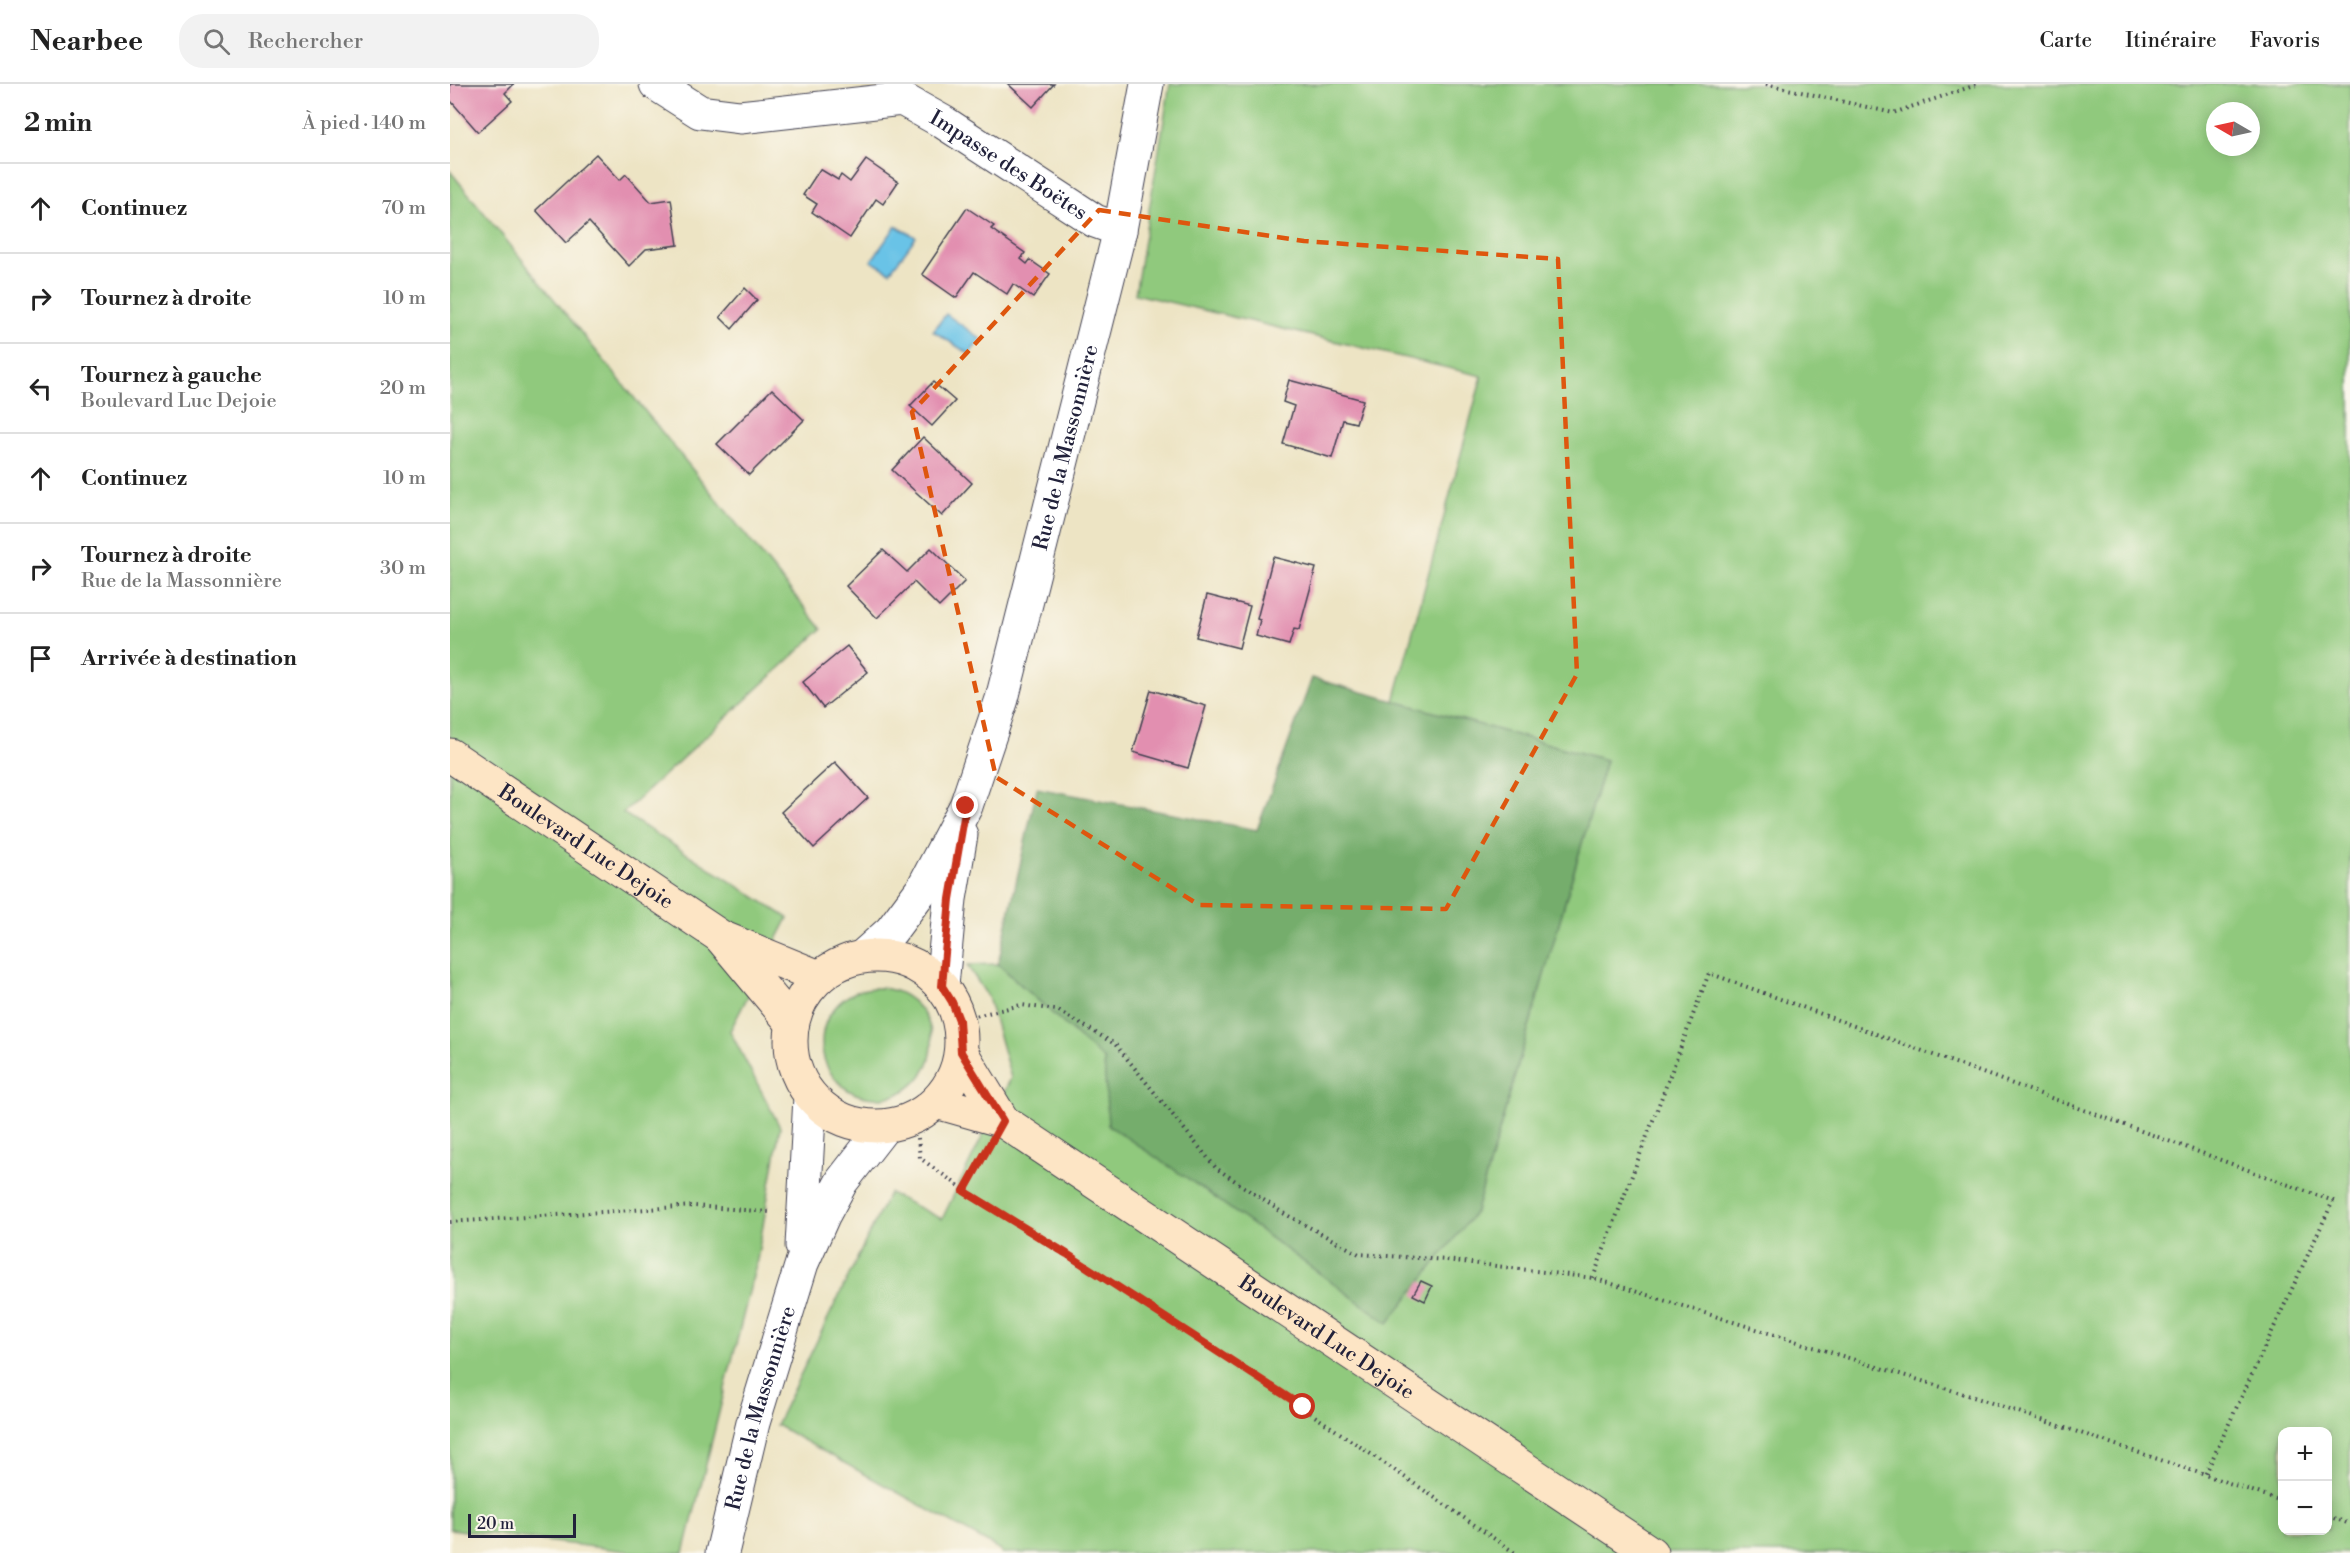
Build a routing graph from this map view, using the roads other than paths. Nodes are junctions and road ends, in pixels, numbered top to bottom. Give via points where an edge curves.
1 (656, 84) edge
2 (1147, 84) edge
3 (1120, 230) junction
4 (450, 755) edge
5 (966, 806) junction
6 (721, 937) junction
7 (863, 956) junction
8 (819, 977) junction
9 (942, 986) junction
10 (792, 1023) junction
11 (960, 1036) junction
12 (810, 1096) junction
13 (927, 1109) junction
14 (1003, 1121) junction
15 (885, 1126) junction
16 (802, 1263) junction
17 (722, 1553) edge
18 (1651, 1553) edge

1 - 3 street, Impasse des Boëtes via 700,112 740,117 902,99 1095,221
2 - 3 street, Rue de la Massonnière
3 - 5 street, Rue de la Massonnière via 1002,699
4 - 6 main road, Boulevard Luc Dejoie
5 - 7 street, Rue de la Massonnière via 923,888 891,931
5 - 9 street, Rue de la Massonnière via 950,899
6 - 8 main road, Boulevard Luc Dejoie
6 - 10 main road, Boulevard Luc Dejoie
7 - 8 main road via 839,963
7 - 9 main road via 906,961 926,971
8 - 10 main road via 802,998
9 - 11 main road via 952,1002
10 - 12 main road via 791,1052 798,1076
11 - 13 main road via 957,1070 948,1087
11 - 14 main road, Boulevard Luc Dejoie
12 - 15 main road via 843,1120 863,1126
12 - 16 street, Rue de la Massonnière
13 - 14 main road, Boulevard Luc Dejoie
13 - 15 main road
14 - 18 main road, Boulevard Luc Dejoie
15 - 16 street, Rue de la Massonnière via 842,1181
16 - 17 street, Rue de la Massonnière via 753,1423

